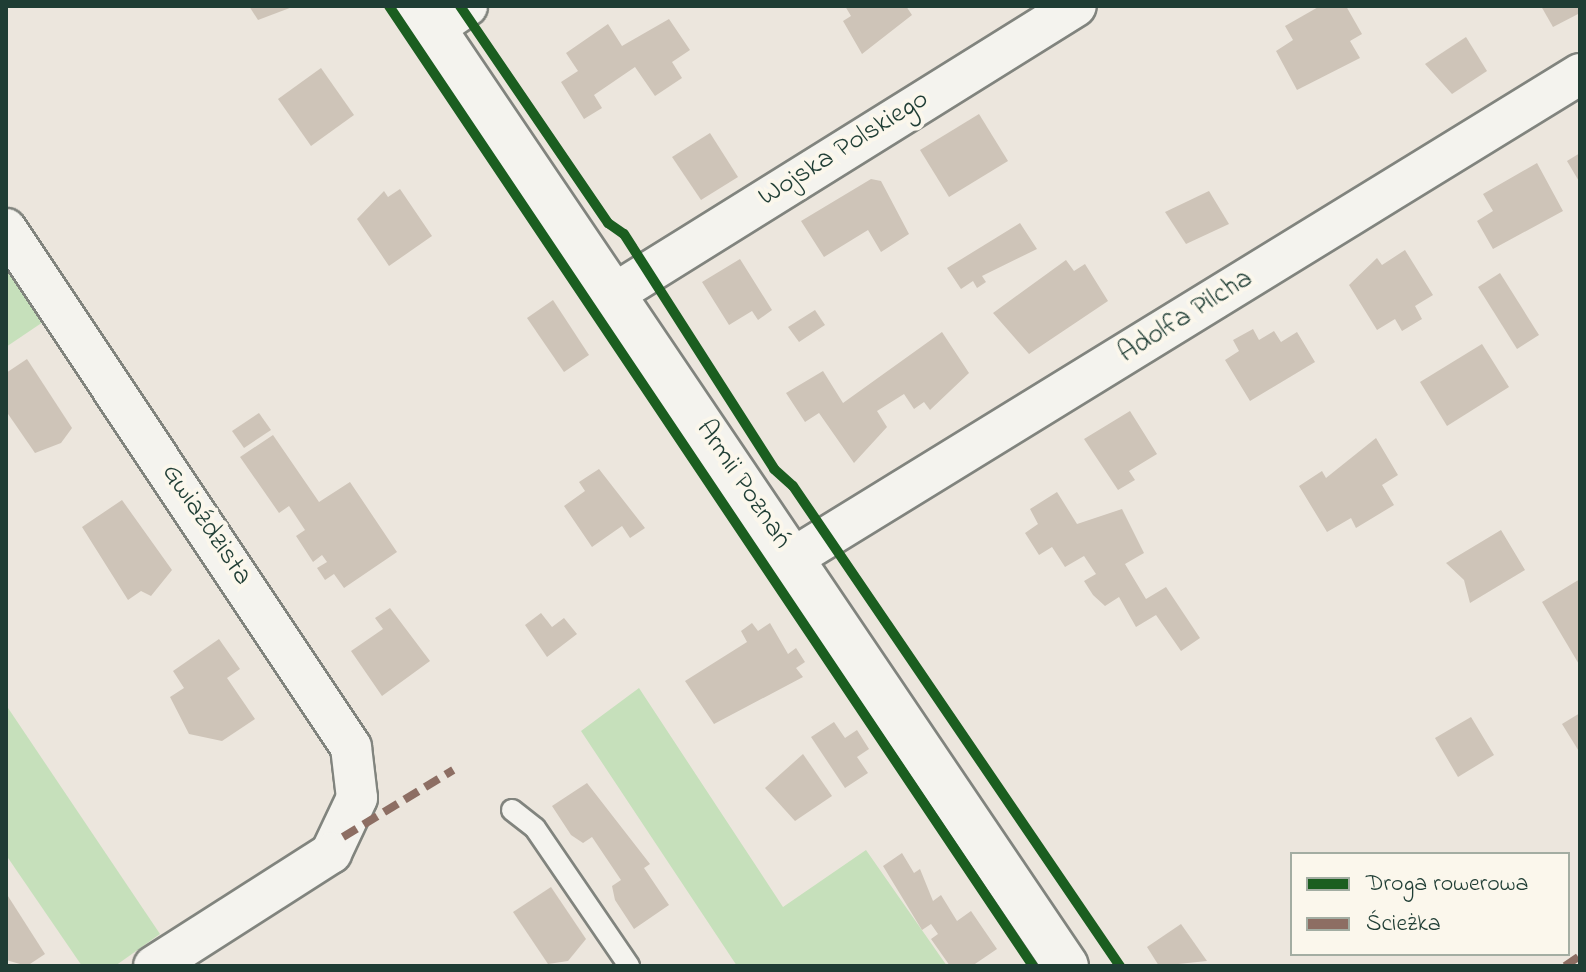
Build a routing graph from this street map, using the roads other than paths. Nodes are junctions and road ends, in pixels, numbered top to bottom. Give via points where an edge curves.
1 (1076, 6) edge
2 (440, 14) edge
3 (1580, 74) edge
4 (6, 229) edge
5 (614, 294) junction
6 (793, 558) junction
7 (512, 810) dead end
8 (154, 966) edge
9 (629, 966) edge
10 (1066, 966) edge

1 - 5 street, Wojska Polskiego
2 - 5 street, Armii Poznań
3 - 6 street, Adolfa Pilcha
4 - 8 street, Gwiaździsta via 351,747 357,798 343,837 321,860
5 - 6 street, Armii Poznań
6 - 10 street, Armii Poznań
7 - 9 lane via 535,828

